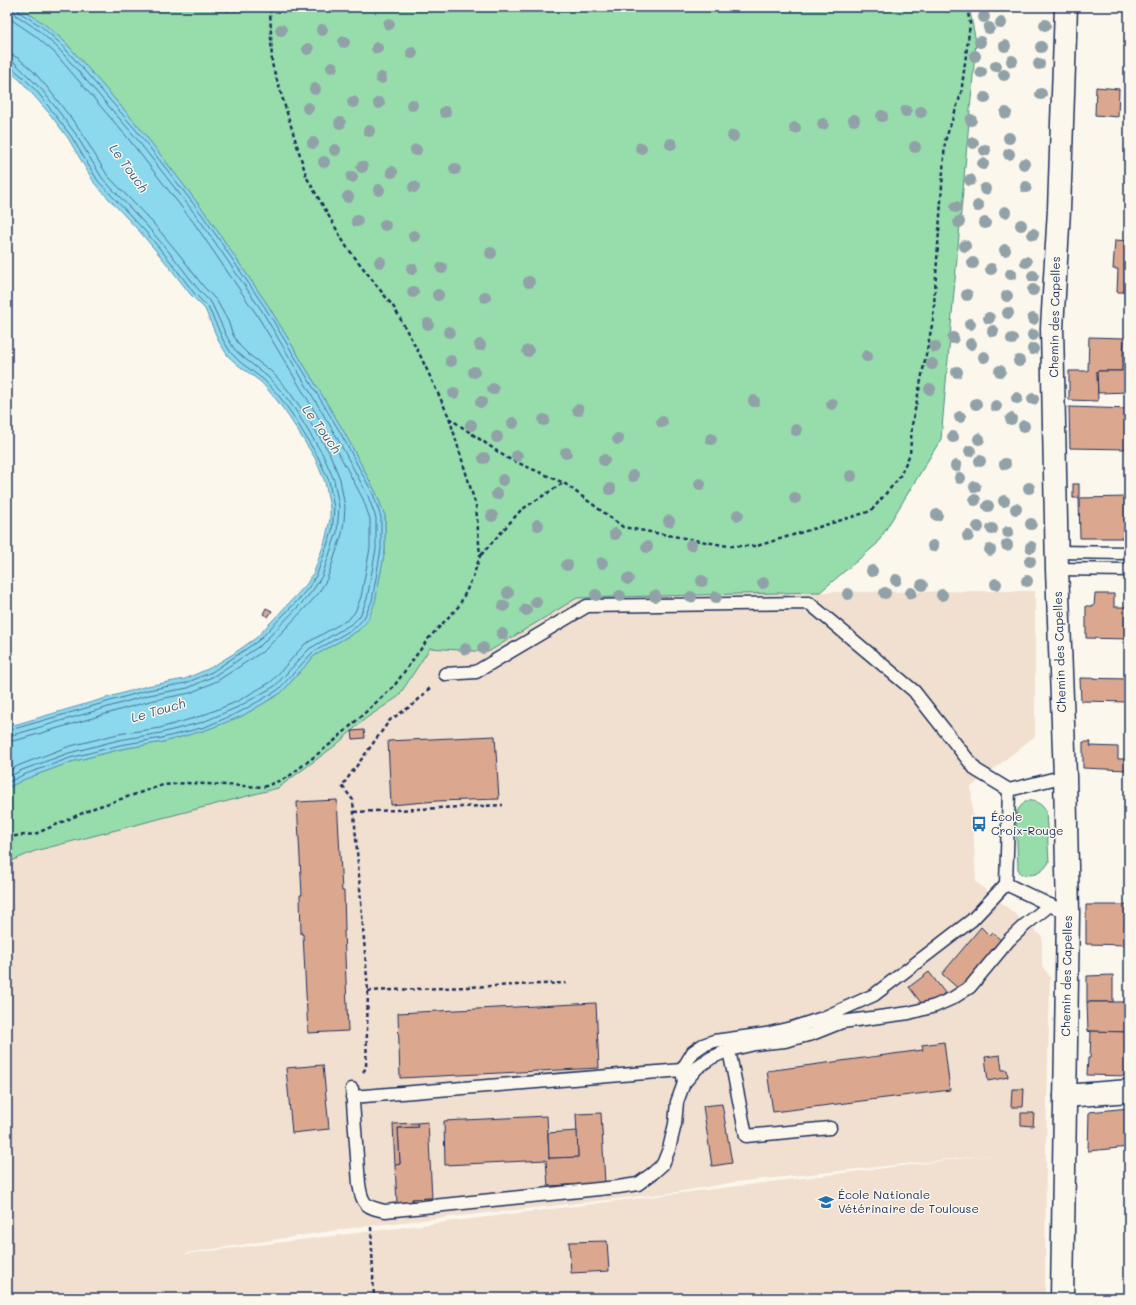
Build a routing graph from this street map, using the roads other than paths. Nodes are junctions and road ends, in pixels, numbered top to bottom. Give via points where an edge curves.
1 (1066, 7) edge
2 (1126, 553) dead end
3 (1057, 560) junction
4 (1129, 570) edge
5 (445, 674) road end
6 (1065, 776) junction
7 (1009, 790) junction
8 (1006, 884) junction
9 (1059, 909) junction
10 (729, 1050) junction
11 (682, 1070) junction
12 (684, 1083) junction
13 (1129, 1091) edge
14 (1065, 1096) junction
15 (830, 1128) dead end
16 (1062, 1298) edge

1 - 3 street, Chemin des Capelles via 1052,328
2 - 3 lane
3 - 4 lane
3 - 6 street, Chemin des Capelles
5 - 7 lane via 476,672 587,606 809,604 914,691 976,770
6 - 7 lane
6 - 9 street, Chemin des Capelles
7 - 8 lane
8 - 9 lane
8 - 11 lane via 972,920 874,995 823,1018 795,1027 714,1041 693,1052
9 - 10 lane via 1025,925 1009,940 970,987 935,1006 909,1013 842,1022 785,1041
9 - 14 street, Chemin des Capelles
10 - 12 lane via 697,1068
10 - 15 lane via 746,1136
11 - 12 lane
11 - 12 lane via 352,1092 362,1199 370,1208 386,1211 638,1184 663,1164 669,1149 677,1102
13 - 14 street
14 - 16 street, Chemin des Capelles

